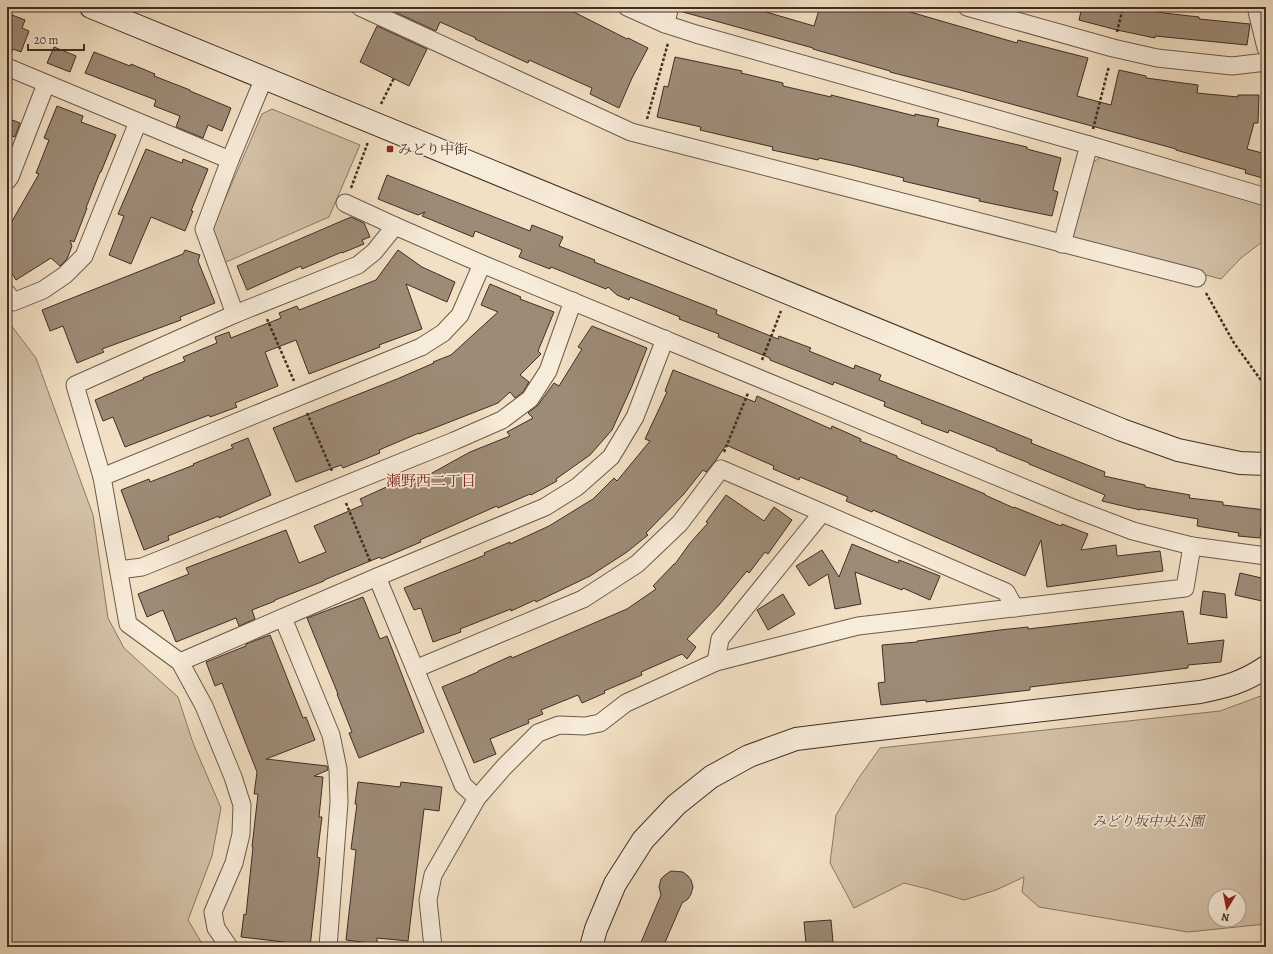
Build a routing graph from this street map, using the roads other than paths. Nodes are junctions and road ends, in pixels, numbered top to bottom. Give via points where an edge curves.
1 (90, 7) edge
2 (360, 7) edge
3 (627, 7) edge
4 (670, 7) edge
5 (967, 7) edge
6 (1256, 7) edge
7 (669, 25) junction
8 (1266, 48) edge
9 (1266, 62) edge
10 (7, 67) edge
11 (264, 78) junction
12 (46, 84) junction
13 (138, 122) junction
14 (1089, 144) junction
15 (230, 160) junction
16 (7, 181) edge
17 (1266, 197) edge
18 (345, 203) road end
19 (395, 226) junction
20 (1062, 244) junction
21 (482, 264) junction
22 (1197, 278) road end
23 (7, 292) edge
24 (573, 301) junction
25 (235, 314) junction
26 (665, 339) junction
27 (1266, 464) edge
28 (102, 477) junction
29 (822, 513) junction
30 (1192, 546) junction
31 (1266, 556) edge
32 (119, 570) junction
33 (377, 577) junction
34 (1014, 608) junction
35 (283, 618) junction
36 (180, 662) junction
37 (716, 662) junction
38 (1266, 667) edge
39 (415, 669) junction
40 (476, 798) junction
41 (229, 947) edge
42 (328, 947) edge
43 (433, 947) edge
44 (591, 947) edge

1 - 11 street
2 - 20 street via 631,132
3 - 7 street
4 - 7 street
5 - 9 street via 1157,58 1232,66
6 - 8 street
7 - 14 street
10 - 12 street
11 - 15 street
11 - 27 street via 1122,430 1178,450 1240,463
12 - 13 street
12 - 16 street
13 - 15 street
13 - 23 street via 84,256 65,275 42,290 13,302
14 - 17 street
14 - 20 street
15 - 25 street via 204,229
18 - 19 street
19 - 21 street
19 - 25 street via 374,252 358,264
20 - 22 street
21 - 24 street
21 - 28 street via 460,315 443,333 420,347
24 - 26 street
24 - 32 street via 548,371 530,399 502,420 142,567
25 - 28 street via 75,386
26 - 30 street via 1078,510 1133,531
26 - 33 street via 635,417 611,457 577,487 545,507
28 - 32 street
29 - 34 street via 1006,592
29 - 37 street via 720,639
29 - 39 street via 721,469 680,523 637,564 583,599
30 - 31 street
30 - 34 street via 1185,588
32 - 36 street via 128,624
33 - 35 street
33 - 39 street
34 - 37 street via 858,626
35 - 36 street
35 - 42 street via 330,735 338,769 339,802
36 - 41 street via 204,706 242,805 241,834 234,863 213,912 216,928
37 - 40 street via 626,702 600,723 585,726 559,725 538,733
38 - 44 street via 1254,675 1224,687 1200,692 796,739 749,756 711,777 676,805 643,840 615,884
39 - 40 street via 463,785
40 - 43 street via 433,875 428,900

